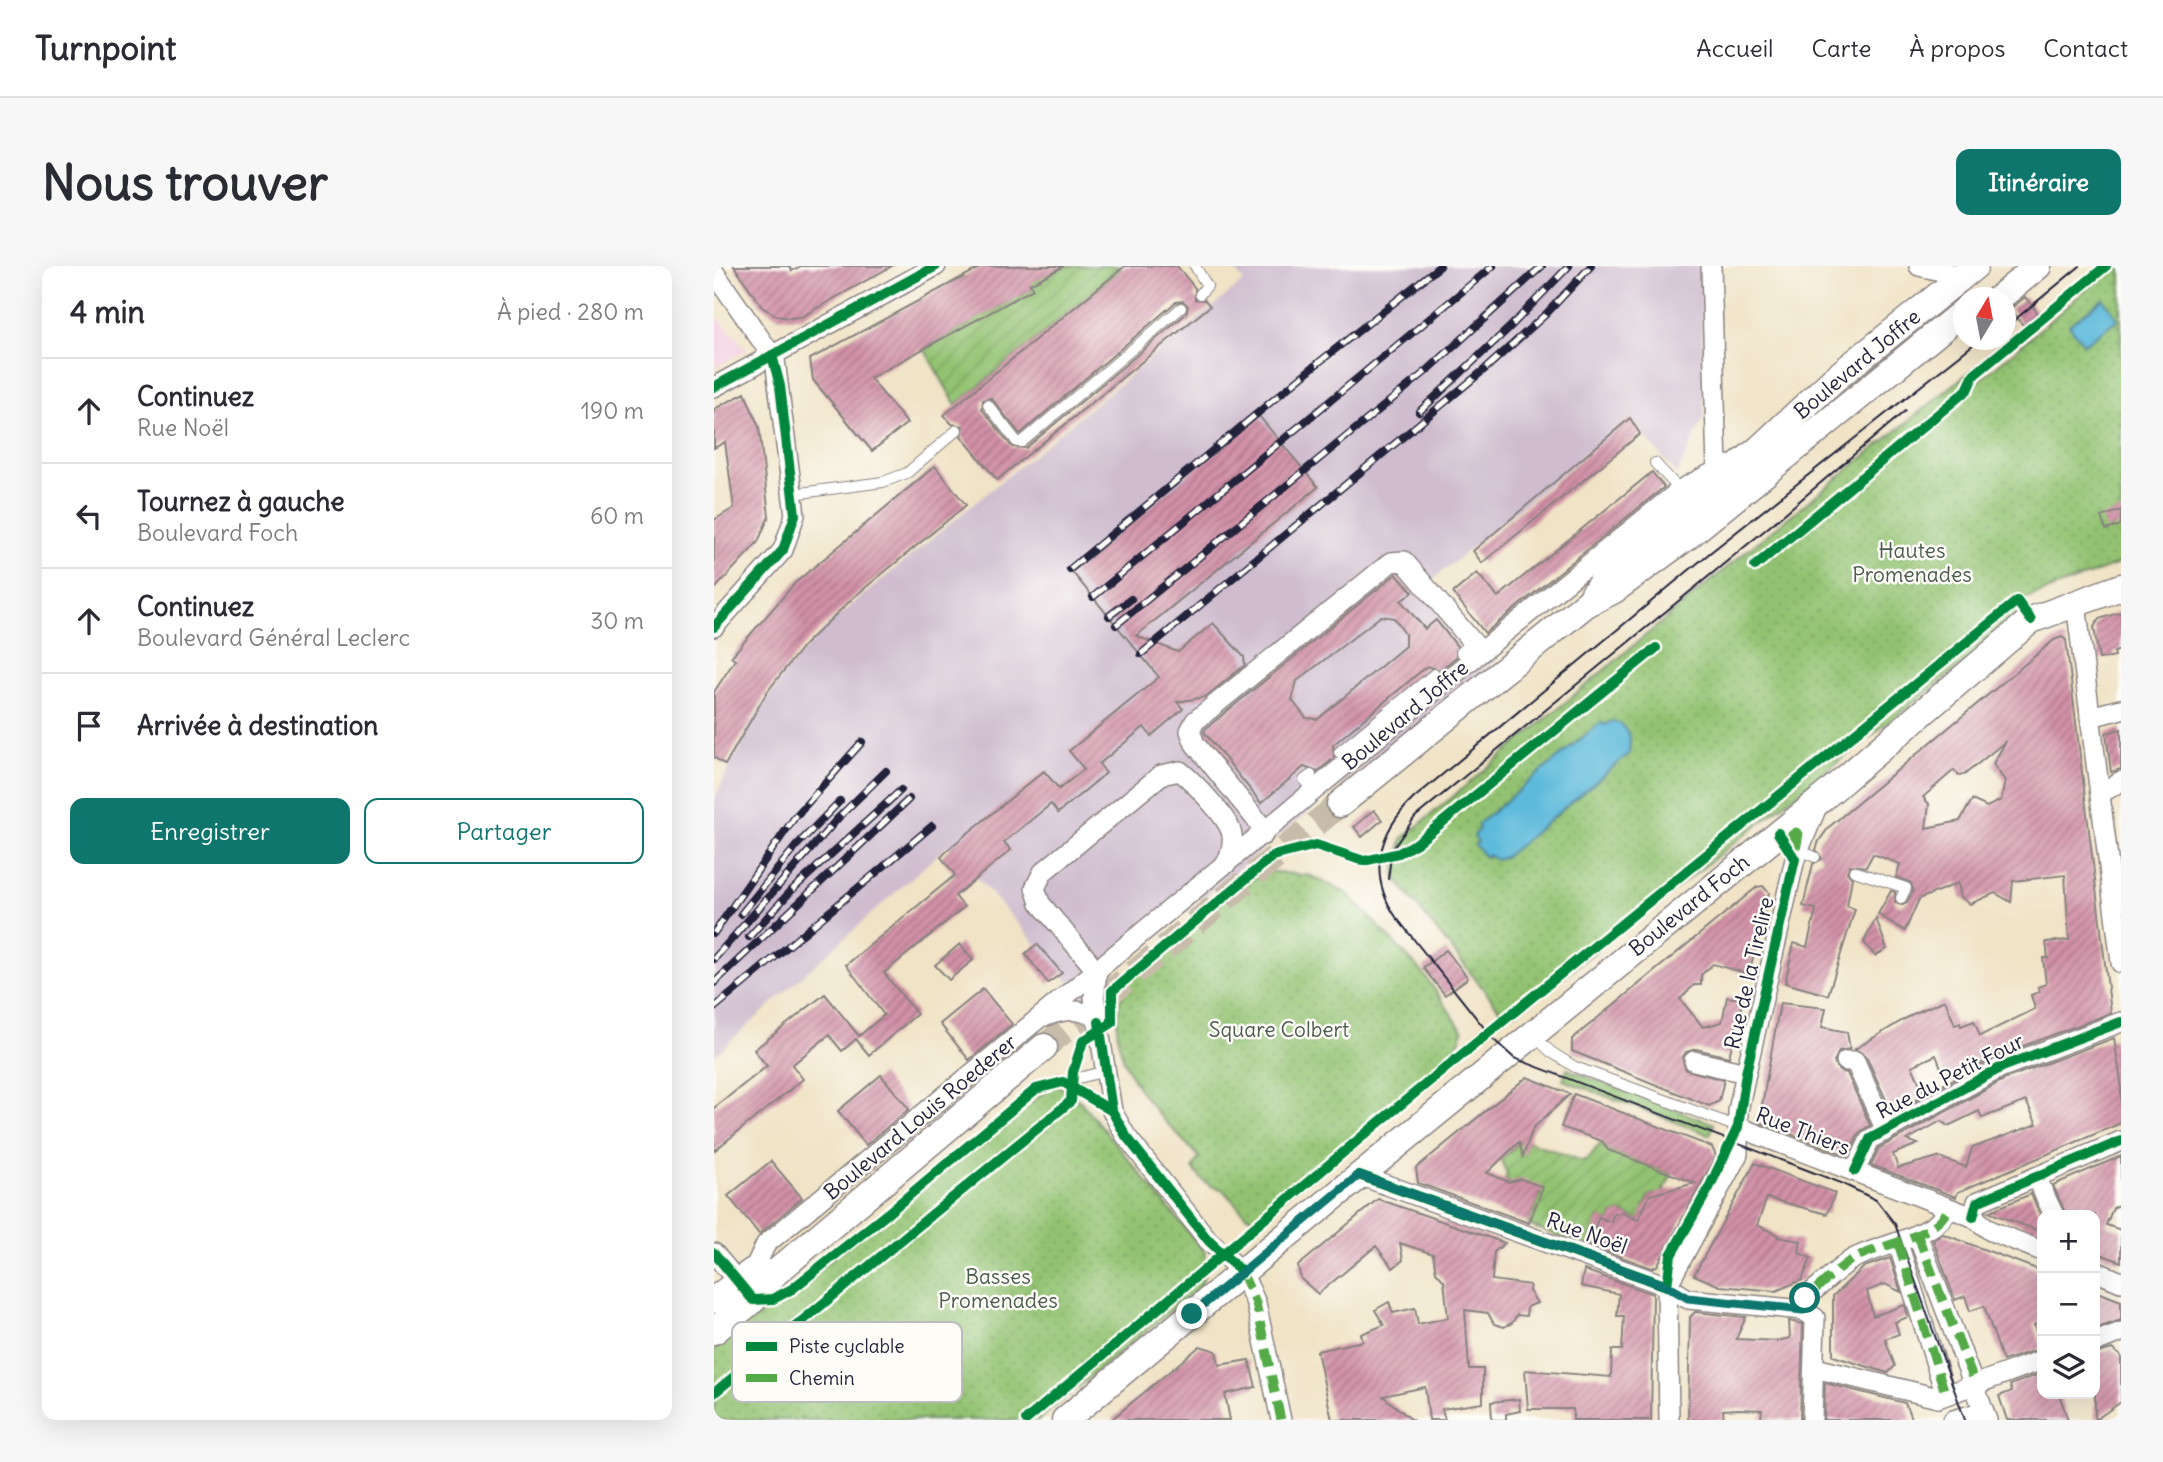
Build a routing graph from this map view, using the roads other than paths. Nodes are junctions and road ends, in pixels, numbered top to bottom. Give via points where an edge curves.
1 (936, 266) edge
2 (1195, 266) edge
3 (1711, 266) edge
4 (1919, 266) edge
5 (2016, 266) edge
6 (2038, 266) edge
7 (1969, 271) edge
8 (714, 272) edge
9 (1992, 287) edge
10 (2012, 287) edge
11 (1200, 294) dead end
12 (1181, 308) dead end
13 (1953, 320) edge
14 (1953, 327) edge
15 (1936, 335) junction
16 (772, 355) junction
17 (714, 387) edge
18 (988, 405) dead end
19 (957, 430) dead end
20 (1759, 449) junction
21 (1655, 463) dead end
22 (1717, 469) junction
23 (1680, 490) junction
24 (793, 494) junction
25 (2121, 587) edge
26 (2076, 603) junction
27 (1586, 604) junction
28 (714, 627) edge
29 (1472, 649) junction
30 (1434, 674) dead end
31 (2121, 709) edge
32 (2090, 717) junction
33 (1339, 752) dead end
34 (2121, 781) edge
35 (2100, 794) junction
36 (1819, 801) junction
37 (1340, 804) tunnel mouth
38 (1778, 832) junction
39 (1263, 835) junction
40 (1803, 855) junction
41 (1226, 864) junction
42 (1854, 871) dead end
43 (1901, 898) dead end
44 (2121, 963) edge
45 (1097, 971) junction
46 (1039, 1018) junction
47 (1098, 1018) junction
48 (2121, 1022) edge
49 (1532, 1034) junction
50 (1044, 1047) tunnel mouth
51 (1694, 1061) dead end
52 (1846, 1061) dead end
53 (1106, 1072) junction
54 (1746, 1073) junction
55 (1063, 1082) junction
56 (1112, 1111) junction
57 (1738, 1127) junction
58 (1885, 1130) junction
59 (2121, 1141) edge
60 (1855, 1171) junction
61 (1359, 1175) junction
62 (2036, 1177) junction
63 (2052, 1210) edge
64 (1947, 1211) dead end
65 (1973, 1217) junction
66 (1917, 1234) junction
67 (1898, 1243) junction
68 (2037, 1249) edge
69 (714, 1253) edge
70 (1242, 1272) junction
71 (2100, 1273) edge
72 (754, 1282) junction
73 (2121, 1282) edge
74 (1667, 1286) junction
75 (714, 1300) edge
76 (1803, 1310) junction
77 (714, 1331) edge
78 (2119, 1335) edge
79 (2100, 1341) edge
80 (2037, 1362) edge
81 (1815, 1368) junction
82 (1975, 1383) junction
83 (1942, 1396) junction
84 (1986, 1415) edge
85 (1065, 1420) edge
86 (1281, 1420) edge
87 (1669, 1420) edge
88 (1812, 1420) edge
89 (1947, 1420) edge
90 (1953, 1420) edge

1 - 16 street
2 - 11 lane via 1207,286
3 - 22 street
4 - 7 street
5 - 9 main road
6 - 10 main road
7 - 20 main road, Boulevard Joffre via 1833,380
8 - 16 street
12 - 18 lane via 1022,442 1017,442
13 - 15 main road
14 - 15 main road
15 - 27 main road, Boulevard Joffre via 1688,536 1614,590
16 - 17 street
16 - 24 street
19 - 24 lane via 895,478
20 - 22 street
20 - 27 main road, Boulevard Joffre via 1606,574
21 - 23 lane
22 - 23 street
23 - 29 street
24 - 28 street via 795,515 783,550
25 - 26 main road, Boulevard Foch
26 - 32 street
26 - 36 main road, Boulevard Foch via 2031,620
27 - 37 main road, Boulevard Joffre
29 - 39 street, Boulevard Joffre via 1312,783
29 - 39 street, Boulevard Joffre via 1406,573 1405,561 1391,562 1195,721 1190,731 1195,744 1259,822
30 - 33 lane
31 - 32 street
32 - 35 street
34 - 35 street
35 - 44 street
36 - 38 main road, Boulevard Foch
36 - 40 street, Rue de la Tirelire
38 - 40 street
38 - 49 main road, Boulevard Foch
39 - 41 street, Boulevard Joffre
40 - 54 street, Rue de la Tirelire
41 - 45 street, Boulevard Joffre
41 - 45 street via 1232,848 1231,831 1180,771 1161,775 1043,872 1035,888 1040,903
42 - 43 lane via 1906,888
45 - 46 street, Boulevard Louis Roederer
45 - 47 street via 1094,998
46 - 47 street via 1082,1010
46 - 72 street, Boulevard Louis Roederer via 766,1244
47 - 53 street
48 - 58 street, Rue du Petit Four via 2002,1067
49 - 57 lane, Rue Thiers via 1575,1067
49 - 61 main road, Boulevard Foch
50 - 72 main road, Boulevard Louis Roederer
51 - 54 street
52 - 58 street via 1855,1061
53 - 55 lane
53 - 56 street
54 - 57 street, Rue de la Tirelire
55 - 56 lane
55 - 72 lane via 1035,1089 792,1289 774,1298
56 - 70 street via 1126,1136 1209,1240
57 - 60 street, Rue Thiers
57 - 74 street, Rue de la Tirelire via 1738,1154
58 - 60 street, Rue du Petit Four via 1870,1139
59 - 62 street
60 - 65 street, Rue Thiers
61 - 70 main road, Boulevard Foch
61 - 74 street, Rue Noël
62 - 63 street
62 - 65 street via 1978,1202
64 - 66 street via 1944,1218
65 - 68 street, Rue Thiers via 1991,1231
66 - 67 street
66 - 82 street
67 - 76 street via 1853,1259 1805,1298
67 - 83 street
69 - 72 street
70 - 85 main road, Boulevard Foch
70 - 86 street via 1256,1303
71 - 73 street
72 - 75 main road, Boulevard Louis Roederer
72 - 77 main road, Boulevard Louis Roederer
74 - 76 street, Rue Noël via 1688,1298
74 - 87 street
76 - 81 street via 1815,1318
78 - 79 street
80 - 82 street
81 - 83 street
81 - 88 street
82 - 83 street
82 - 84 street
83 - 89 street
84 - 90 street

